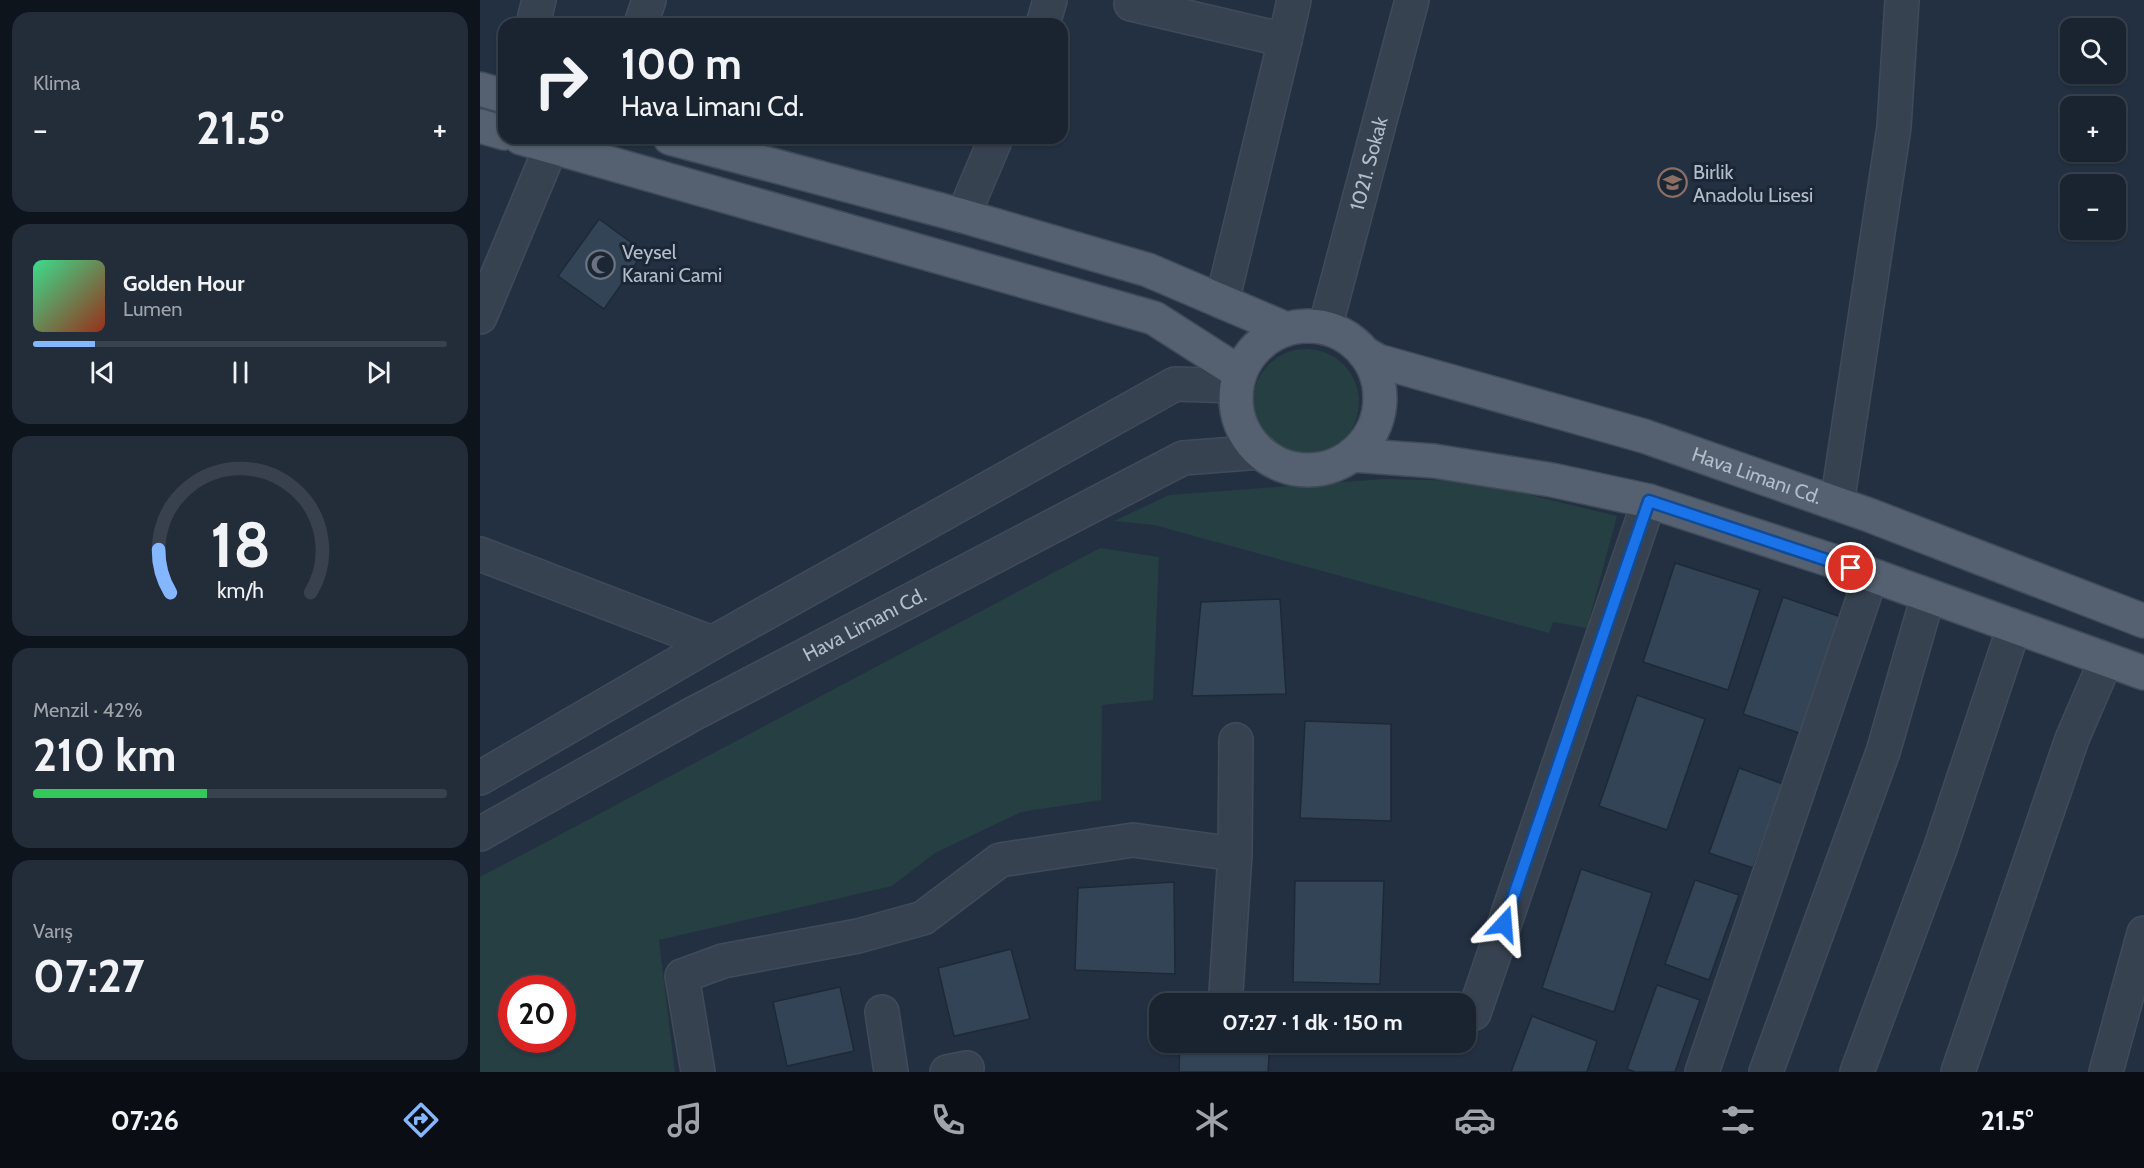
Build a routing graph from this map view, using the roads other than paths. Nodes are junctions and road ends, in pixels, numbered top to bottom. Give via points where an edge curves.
1 (539, 0) edge
2 (649, 0) edge
3 (1050, 0) edge
4 (1294, 0) edge
5 (1412, 0) edge
6 (1902, 0) edge
7 (1127, 1) edge
8 (1184, 8) edge
9 (534, 18) edge
10 (643, 18) edge
11 (1044, 18) edge
12 (1284, 40) junction
13 (480, 89) edge
14 (498, 94) edge
15 (536, 144) edge
16 (540, 144) edge
17 (693, 144) edge
18 (993, 144) edge
19 (963, 216) junction
20 (1221, 302) junction
21 (480, 317) edge
22 (1325, 328) junction
23 (1286, 329) junction
24 (1364, 352) junction
25 (1238, 379) junction
26 (1261, 452) junction
27 (1352, 455) junction
28 (1649, 501) junction
29 (1837, 504) junction
30 (480, 554) edge
31 (1871, 576) junction
32 (1928, 596) junction
33 (2144, 621) edge
34 (2014, 627) junction
35 (712, 643) junction
36 (2106, 660) junction
37 (2144, 673) edge
38 (1236, 740) dead end
39 (480, 778) edge
40 (480, 834) edge
41 (1235, 854) junction
42 (2144, 933) edge
43 (1226, 992) dead end
44 (1476, 1007) edge
45 (882, 1012) dead end
46 (698, 1072) edge
47 (891, 1072) edge
48 (1702, 1072) edge
49 (1766, 1072) edge
50 (1857, 1072) edge
51 (1958, 1072) edge
52 (2106, 1072) edge

1 - 9 street
2 - 10 street
3 - 11 street
4 - 12 street
5 - 22 street, 1021. Sokak
6 - 29 street via 1894,127
7 - 8 street
8 - 12 street
12 - 20 street
13 - 14 main road
15 - 21 street
16 - 25 main road via 1154,318
17 - 19 main road
18 - 19 street
19 - 20 main road via 1148,270
20 - 23 main road
22 - 23 main road
22 - 24 main road via 1347,337
23 - 25 main road via 1251,354
24 - 27 main road via 1380,395 1377,418 1368,439
24 - 29 main road, Hava Limanı Cd. via 1378,361 1644,436
25 - 26 main road via 1237,411 1245,434
25 - 35 street via 1175,384
26 - 27 main road via 1281,465 1306,470 1330,467
26 - 40 street, Hava Limanı Cd. via 1183,458 691,715
27 - 28 main road via 1434,461
28 - 31 main road
28 - 44 street
29 - 33 main road, Hava Limanı Cd.
30 - 35 street
31 - 32 main road
31 - 48 street
32 - 34 main road
32 - 49 street via 1883,752
34 - 36 main road
34 - 50 street via 1940,849
35 - 39 street
36 - 37 main road
36 - 51 street via 2072,739
38 - 41 street
41 - 43 street
41 - 46 street via 1133,840 1000,860 923,918 858,936 723,961 682,976
42 - 52 street
45 - 47 street

